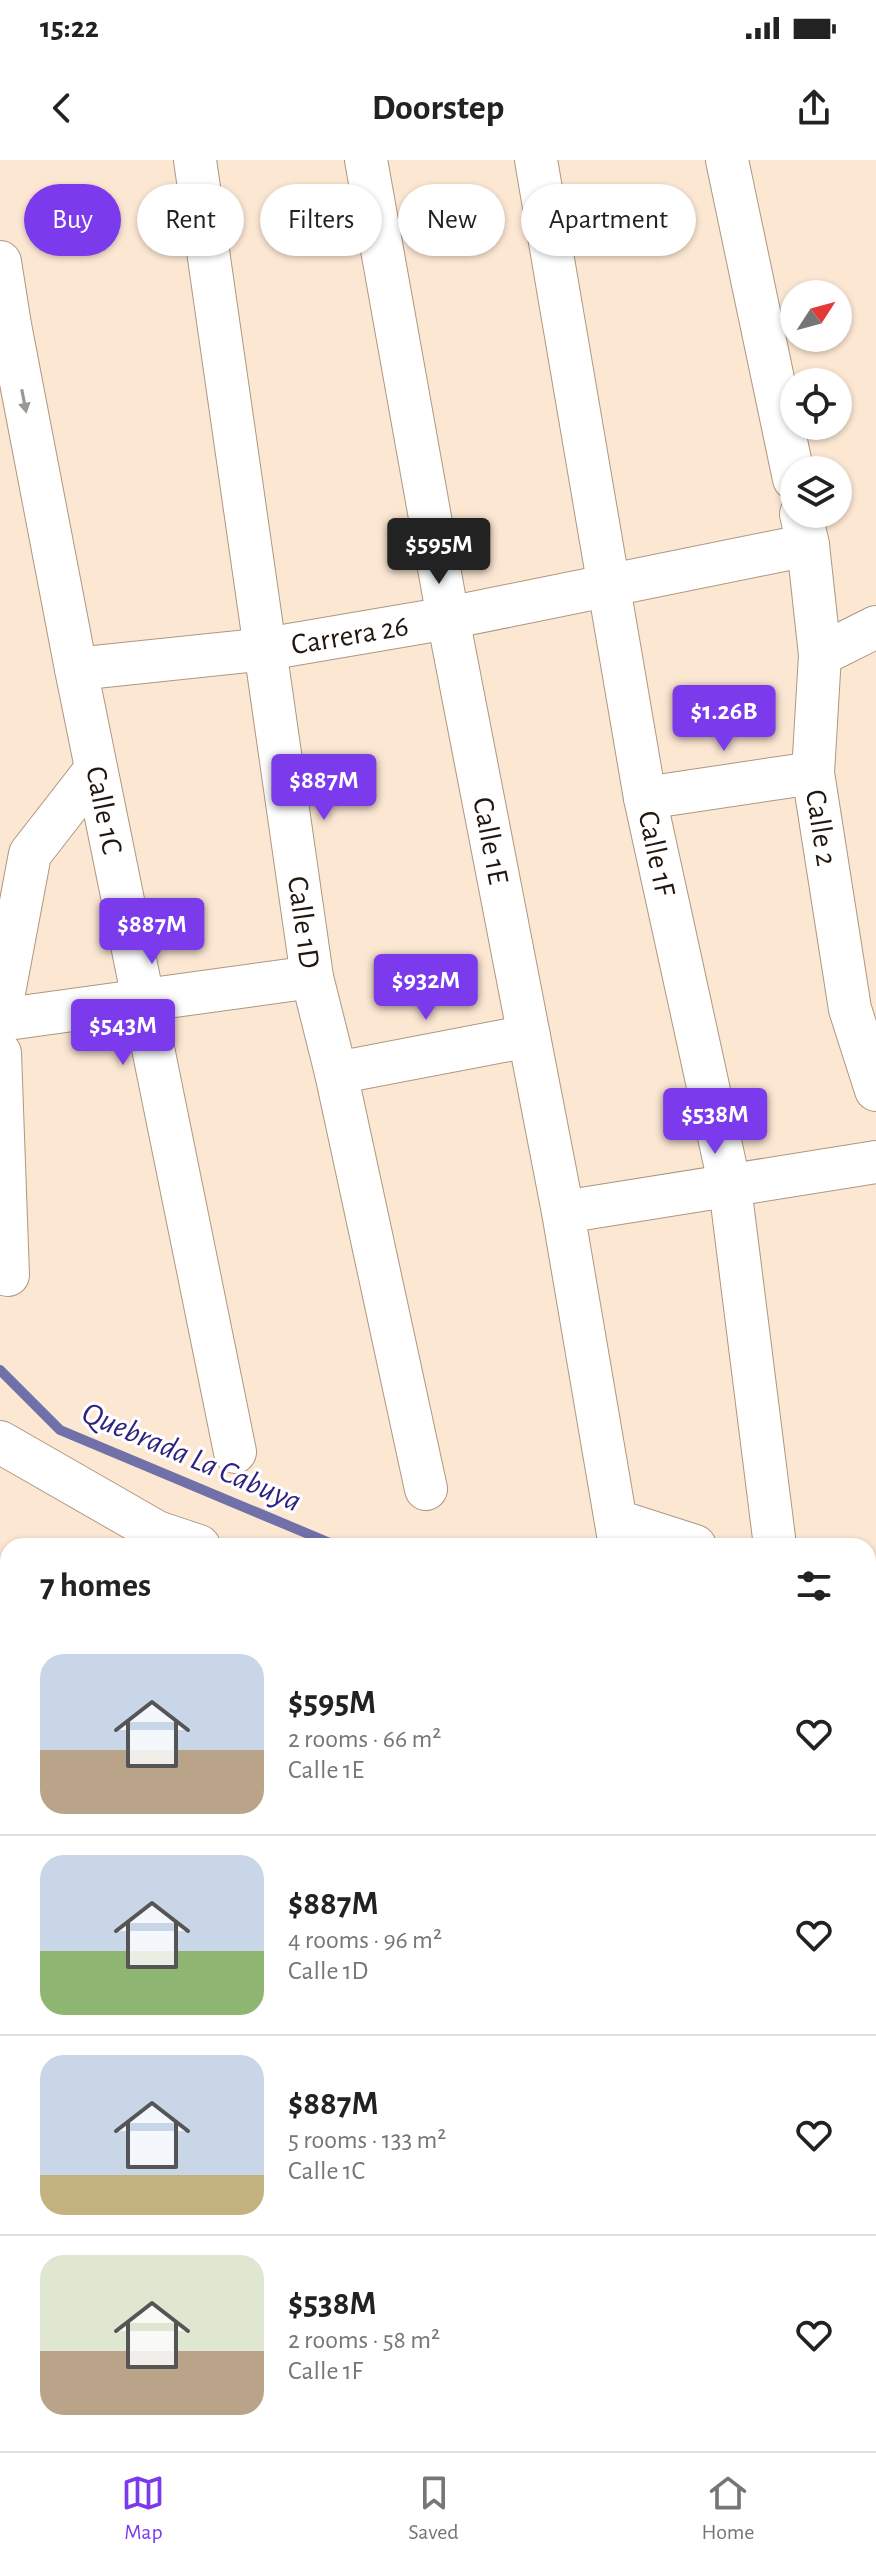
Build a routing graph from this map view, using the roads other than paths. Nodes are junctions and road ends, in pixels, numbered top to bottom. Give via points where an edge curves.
1 (195, 160) edge
2 (366, 160) edge
3 (536, 160) edge
4 (727, 160) edge
5 (0, 262) edge
6 (5, 325) edge
7 (789, 456) edge
8 (805, 529) edge
9 (608, 584) junction
10 (448, 618) junction
11 (876, 627) edge
12 (266, 649) junction
13 (820, 655) junction
14 (76, 669) junction
15 (96, 769) junction
16 (813, 773) junction
17 (645, 798) junction
18 (312, 977) junction
19 (863, 997) edge
20 (143, 1000) junction
21 (0, 1017) edge
22 (529, 1036) junction
23 (0, 1053) edge
24 (336, 1073) junction
25 (876, 1090) edge
26 (876, 1162) edge
27 (730, 1187) junction
28 (563, 1212) junction
29 (8, 1275) dead end
30 (0, 1442) edge
31 (235, 1452) dead end
32 (426, 1489) dead end
33 (619, 1533) edge
34 (152, 1538) edge
35 (648, 1538) edge
36 (774, 1538) edge

1 - 12 street, Calle 1D
2 - 10 street, Calle 1E
3 - 9 street, Calle 1F
4 - 7 street
5 - 6 street, Calle 1C
6 -> 14 street, Calle 1C
8 - 9 street, Carrera 26
8 - 13 street, Calle 2
9 - 10 street, Carrera 26
9 - 17 street, Calle 1F
10 - 12 street, Carrera 26
10 - 22 street, Calle 1E
11 - 13 street
12 - 14 street, Carrera 26
12 - 18 street, Calle 1D
13 - 16 street, Calle 2
14 - 15 street, Calle 1C
15 - 20 street, Calle 1C
15 - 21 street via 30,854
16 - 17 street
16 - 19 street, Calle 2
17 - 27 street, Calle 1F
18 - 20 street
18 - 24 street, Calle 1D
19 - 25 street, Calle 2
20 - 21 street
20 - 31 street, Calle 1C
22 - 24 street
22 - 28 street, Calle 1E
23 - 29 street
24 - 32 street, Calle 1D
26 - 27 street
27 - 28 street
27 - 36 street, Calle 1F
28 - 33 street, Calle 1E
30 - 34 street
33 - 35 street

